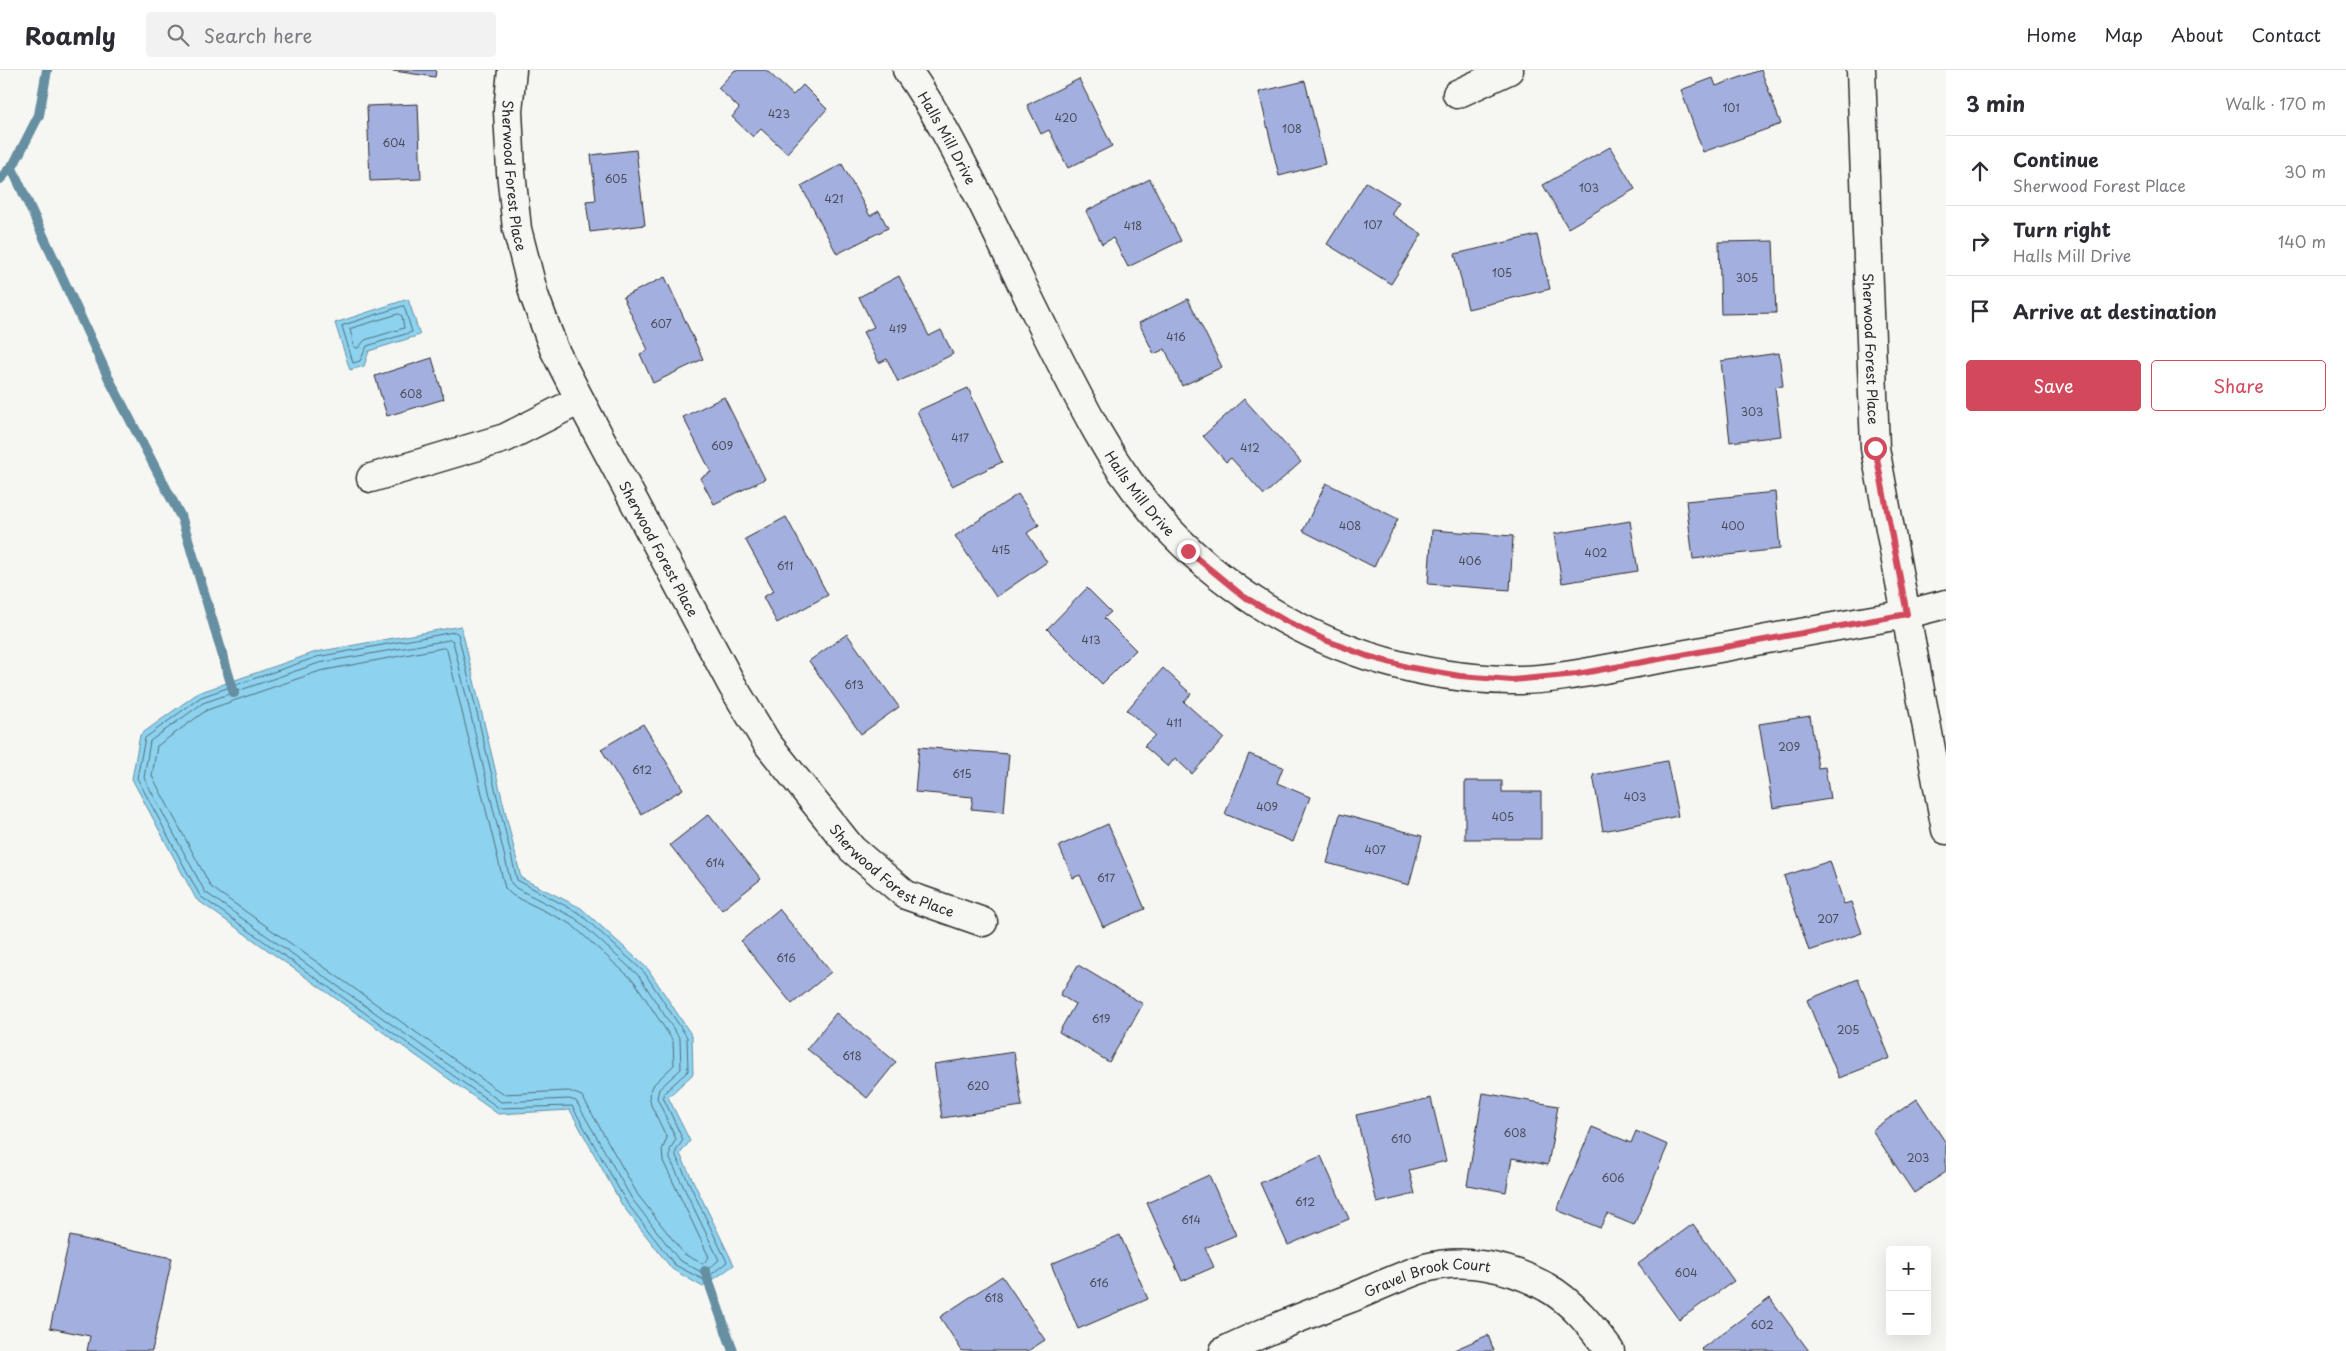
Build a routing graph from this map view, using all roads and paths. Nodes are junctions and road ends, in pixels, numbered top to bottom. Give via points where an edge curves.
1 (512, 70) edge
2 (907, 70) edge
3 (1509, 70) edge
4 (1861, 70) edge
5 (1456, 94) dead end
6 (580, 400) junction
7 (371, 478) dead end
8 (1946, 604) edge
9 (1907, 614) junction
10 (1946, 830) edge
11 (983, 922) dead end
12 (1224, 1351) edge
13 (1610, 1351) edge

1 - 6 street, Sherwood Forest Place via 508,111 510,172 517,229 534,296 554,349
2 - 9 street, Halls Mill Drive via 954,148 1098,433 1132,488 1188,551 1243,596 1284,620 1325,640 1407,667 1512,680 1577,674
3 - 5 street
4 - 9 street, Sherwood Forest Place via 1875,448
6 - 7 street via 505,438
6 - 11 street, Sherwood Forest Place via 732,685 767,743 852,849 880,875 906,895
8 - 9 street, Halls Mill Drive
9 - 10 street, Sherwood Forest Place
12 - 13 street, Gravel Brook Court via 1426,1268 1458,1263 1489,1266 1547,1287 1574,1309

